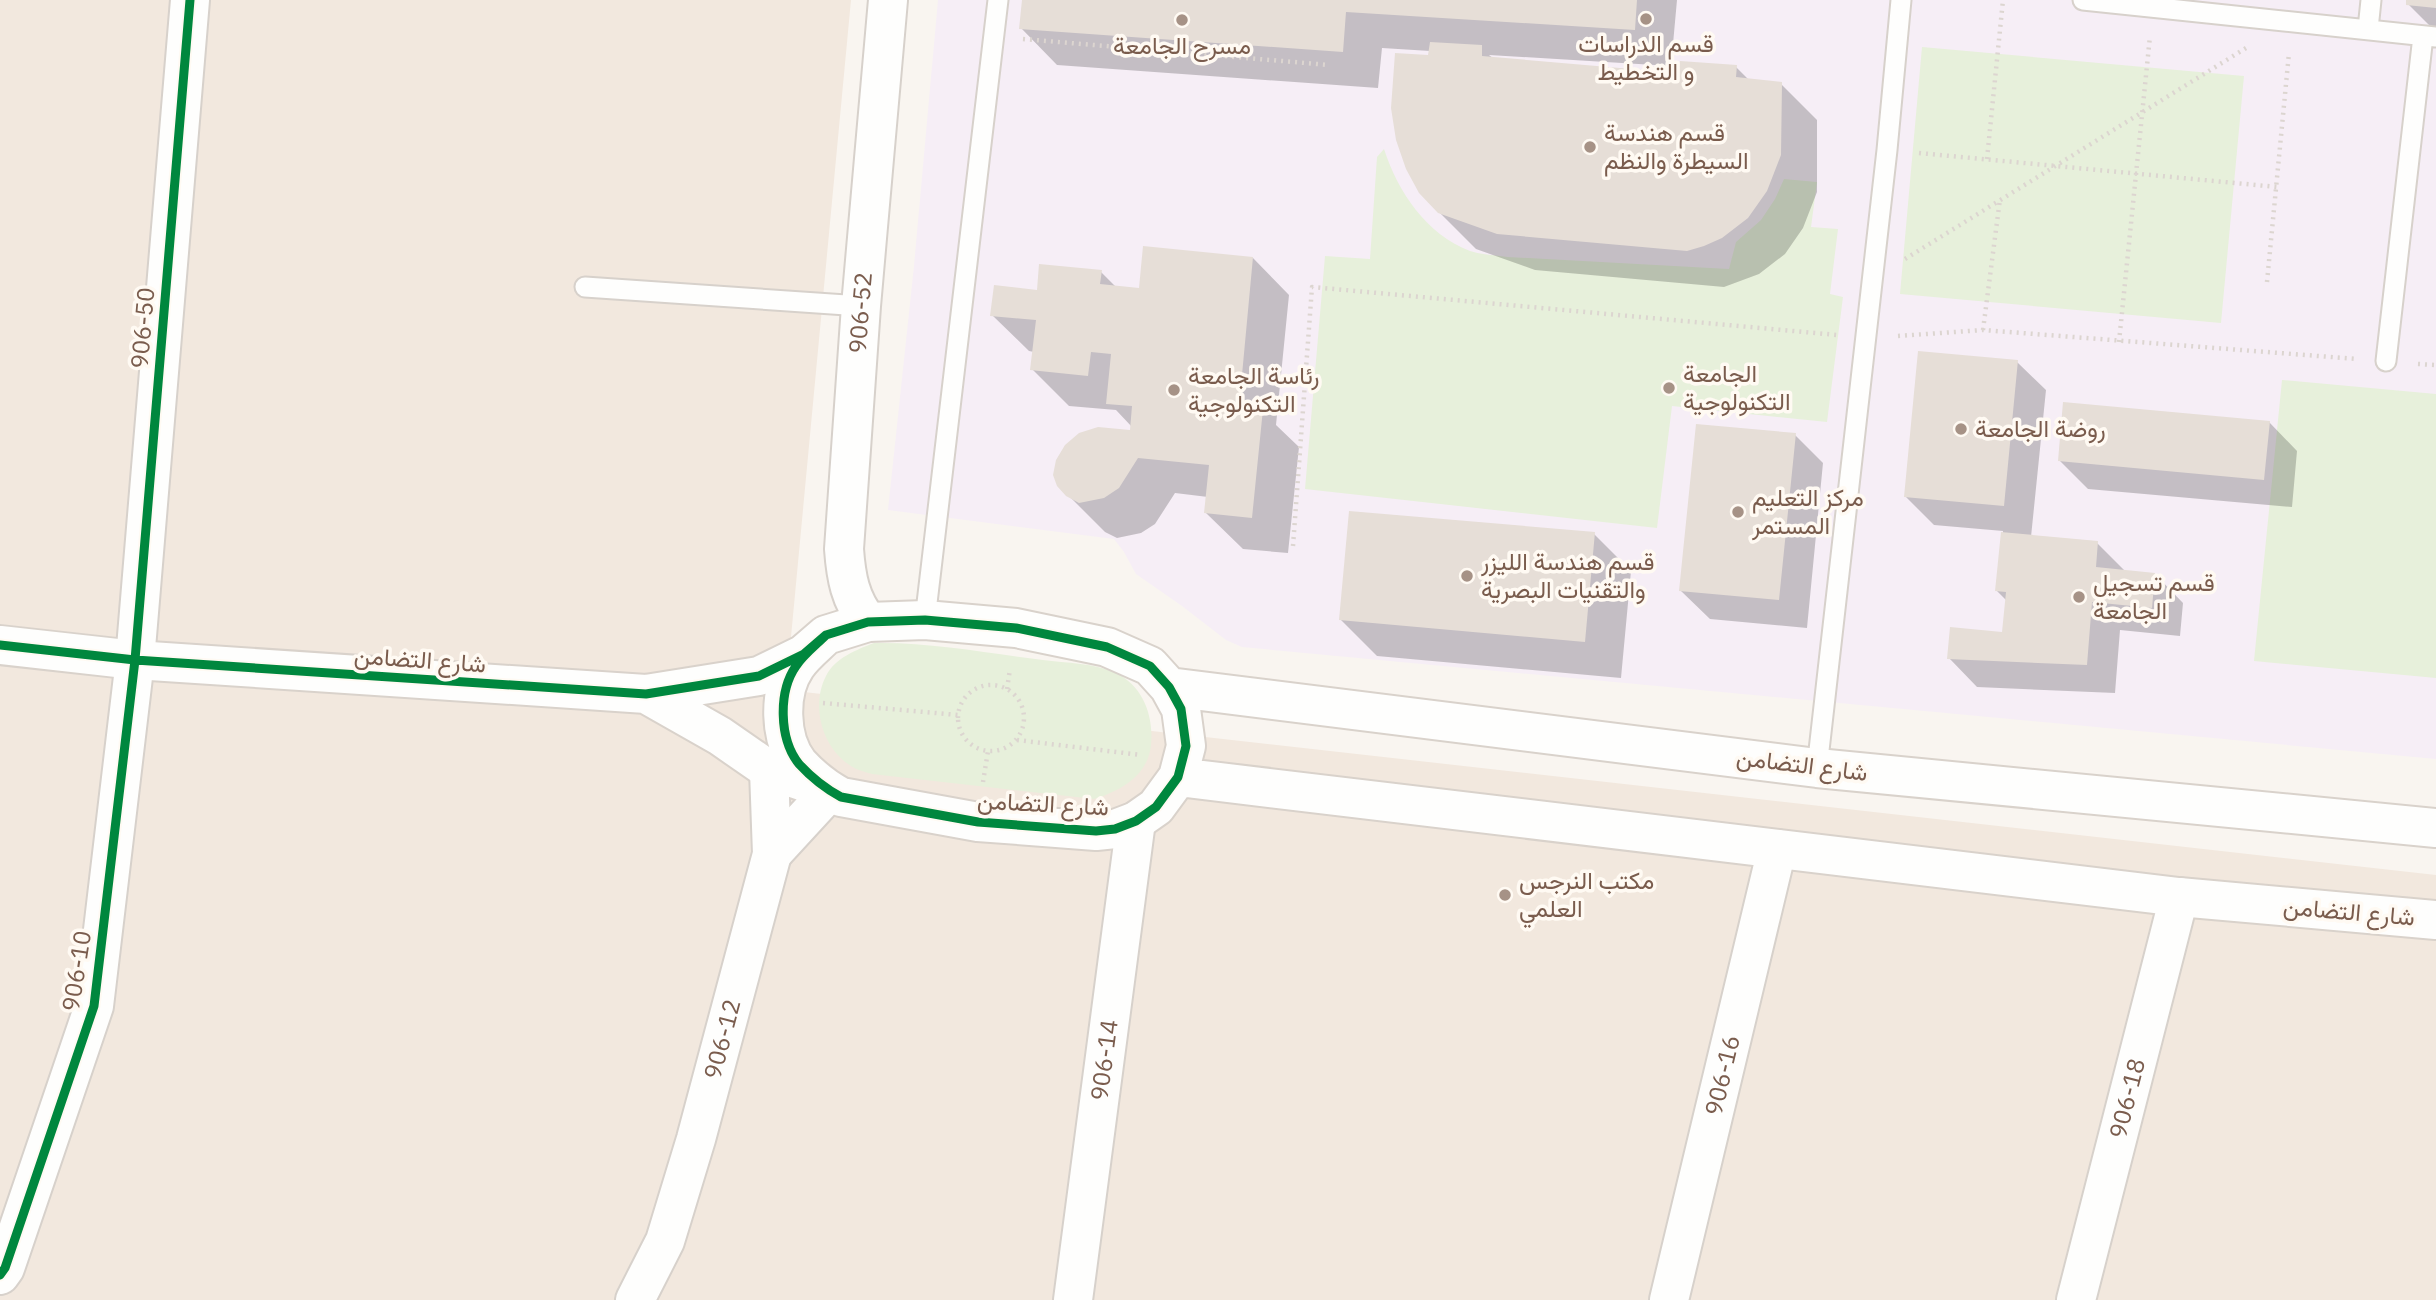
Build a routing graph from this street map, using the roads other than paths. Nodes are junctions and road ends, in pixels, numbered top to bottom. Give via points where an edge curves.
1 (190, 0) edge
2 (888, 0) edge
3 (998, 0) edge
4 (1901, 0) edge
5 (2084, 0) edge
6 (2371, 0) edge
7 (2368, 29) junction
8 (2429, 37) edge
9 (585, 287) dead end
10 (861, 306) junction
11 (2386, 361) road end
12 (925, 620) junction
13 (868, 622) junction
14 (826, 635) junction
15 (0, 645) edge
16 (135, 660) junction
17 (1169, 687) junction
18 (646, 694) junction
19 (1817, 768) junction
20 (1181, 769) junction
21 (769, 770) junction
22 (830, 791) junction
23 (1136, 821) junction
24 (2436, 828) edge
25 (1777, 849) junction
26 (772, 854) junction
27 (2179, 897) junction
28 (2436, 920) edge
29 (0, 1275) edge
30 (635, 1300) edge
31 (1073, 1300) edge
32 (1670, 1300) edge
33 (2076, 1300) edge

1 - 16 street, 906-50
2 - 10 street, 906-52
3 - 12 lane
4 - 19 lane
5 - 7 lane
6 - 7 lane
7 - 8 lane
8 - 11 lane
9 - 10 lane
10 - 13 street, 906-52 via 844,549 852,597
12 - 13 street, شارع التضامن
12 - 17 street, شارع التضامن via 1017,628 1107,647 1150,666
13 - 14 street, شارع التضامن
14 - 18 street, شارع التضامن via 804,653 759,676
14 - 22 street, شارع التضامن via 795,667 784,698 784,729 798,763
15 - 16 street, شارع التضامن
16 - 18 street, شارع التضامن
16 - 29 street, 906-10 via 94,1006
17 - 19 street, شارع التضامن
17 - 20 street, شارع التضامن via 1181,709 1186,746
18 - 21 street, شارع التضامن
19 - 24 street, شارع التضامن
20 - 23 street, شارع التضامن via 1156,807
20 - 25 street, شارع التضامن
21 - 22 street, شارع التضامن
21 - 26 street, 906-12
22 - 23 street, شارع التضامن via 853,800 978,821 1096,831
22 - 26 street
23 - 31 street, 906-14
25 - 27 street, شارع التضامن
25 - 32 street, 906-16
26 - 30 street, 906-12 via 665,1241
27 - 28 street, شارع التضامن
27 - 33 street, 906-18

